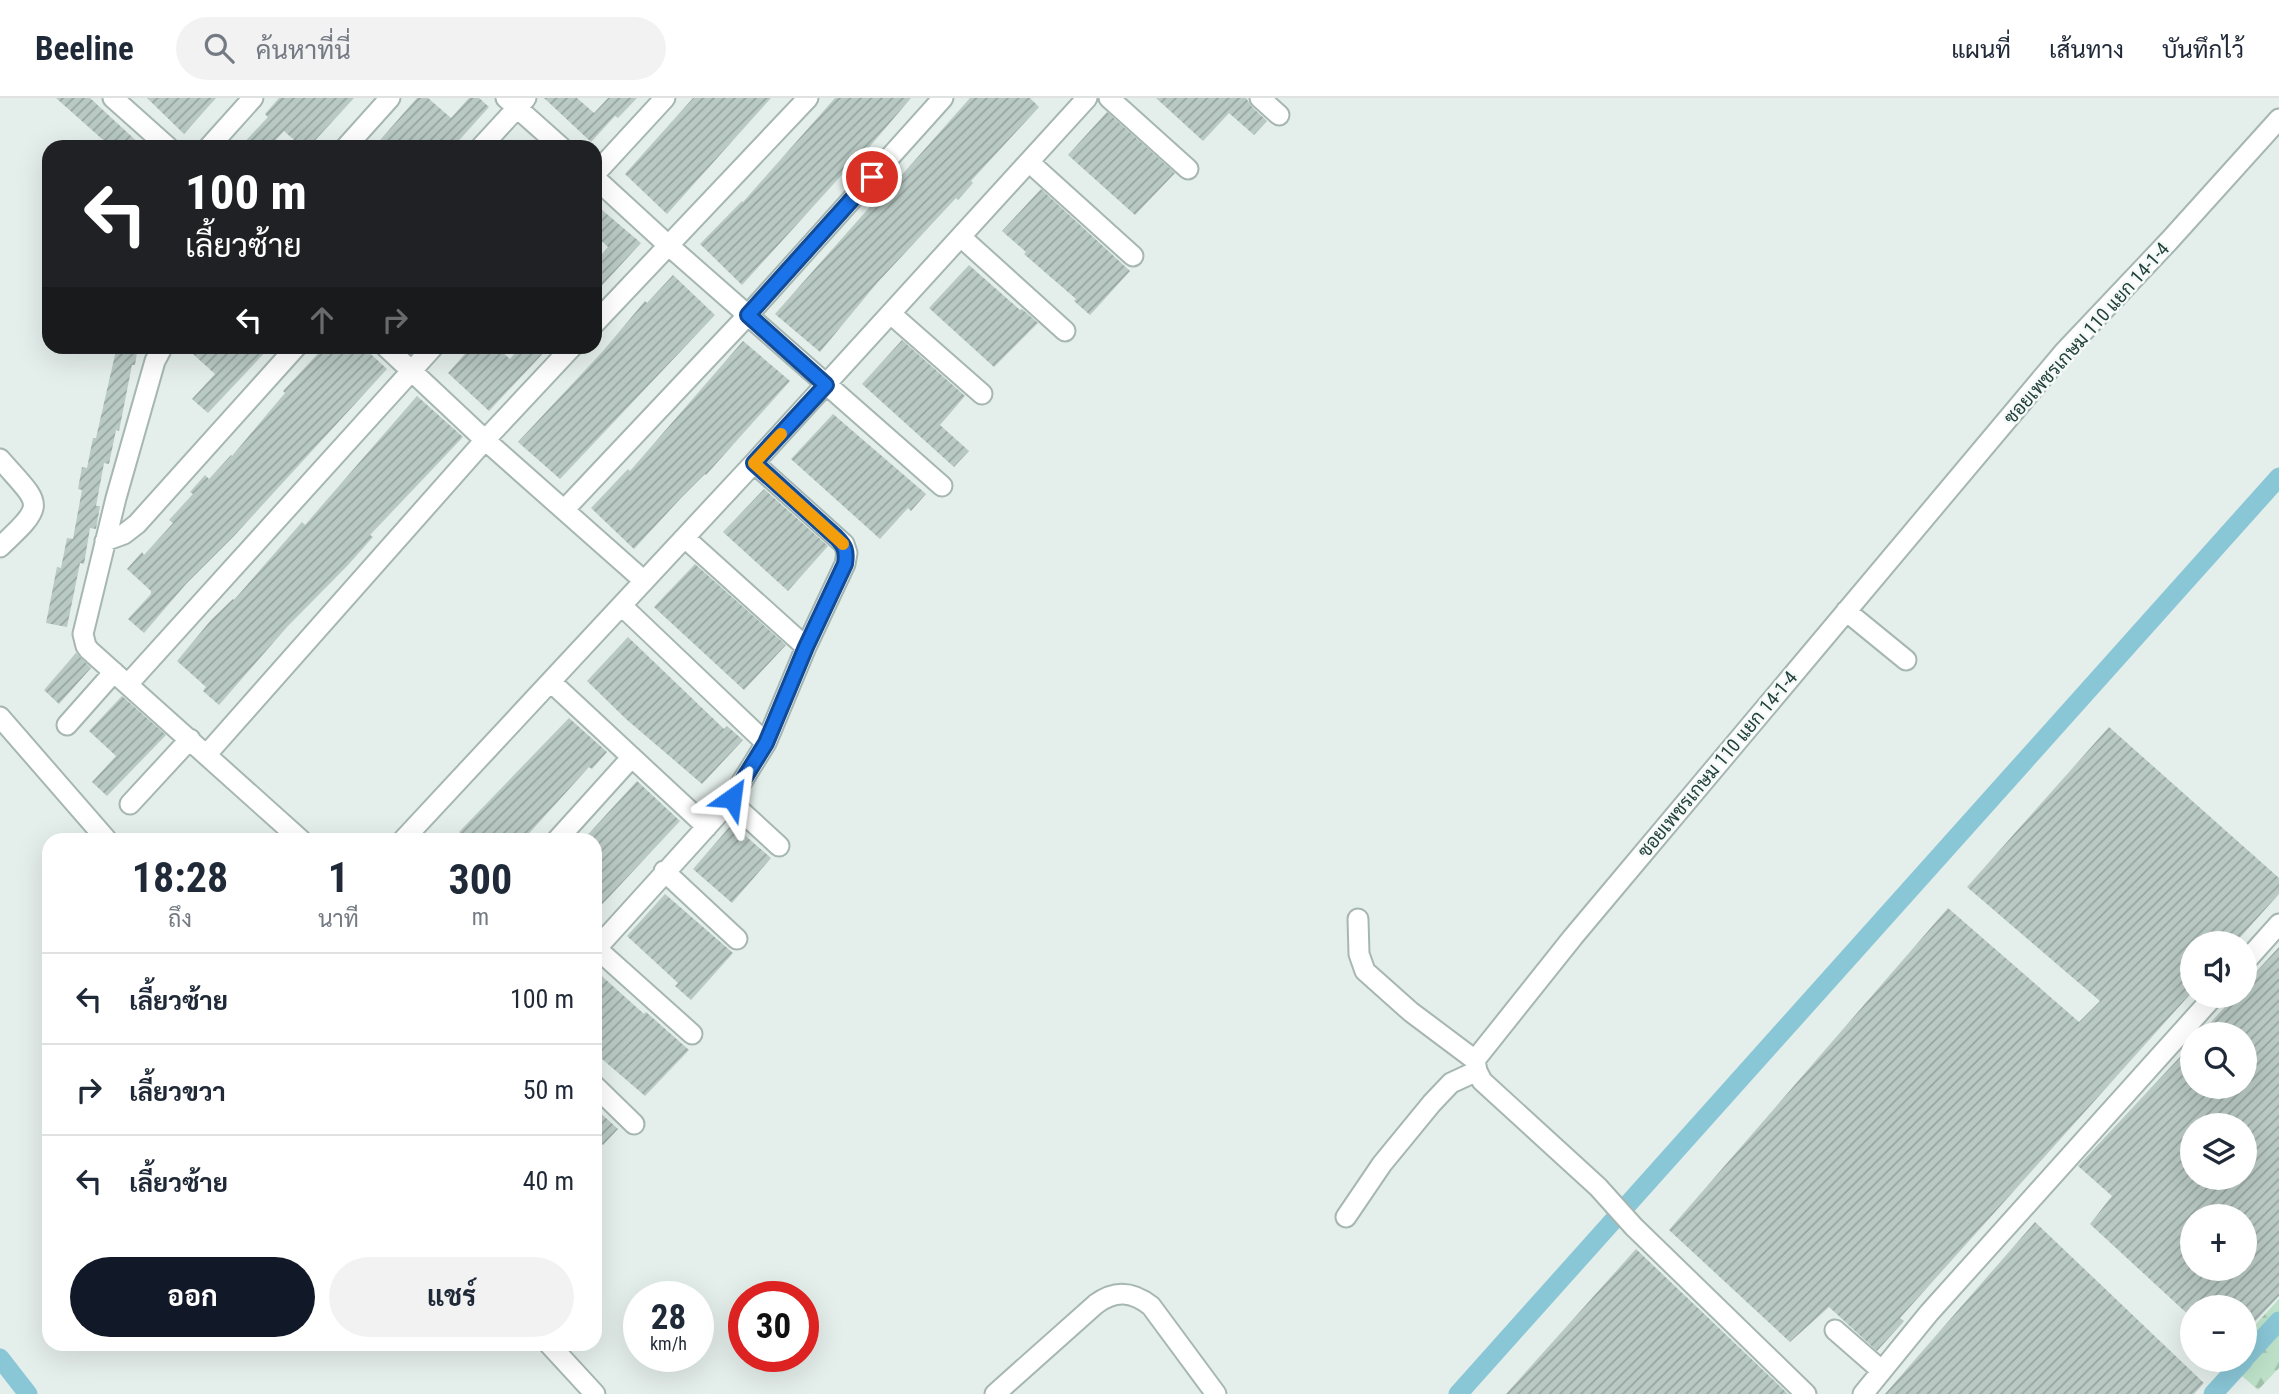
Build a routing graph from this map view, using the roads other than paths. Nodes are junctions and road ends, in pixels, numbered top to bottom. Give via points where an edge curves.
1 (113, 98) edge
2 (253, 98) edge
3 (390, 98) edge
4 (665, 98) edge
5 (808, 98) edge
6 (943, 98) edge
7 (1087, 98) edge
8 (1108, 98) edge
9 (1260, 98) edge
10 (516, 101) edge
11 (1279, 115) dead end
12 (2279, 120) edge
13 (160, 140) edge
14 (215, 140) edge
15 (352, 140) edge
16 (486, 140) edge
17 (554, 140) edge
18 (1029, 162) junction
19 (602, 168) edge
20 (1188, 169) dead end
21 (602, 183) edge
22 (961, 237) junction
23 (668, 245) junction
24 (1133, 256) dead end
25 (891, 314) junction
26 (748, 315) junction
27 (602, 316) edge
28 (1065, 331) dead end
29 (158, 354) edge
30 (290, 354) edge
31 (394, 354) edge
32 (427, 354) edge
33 (566, 354) edge
34 (412, 371) junction
35 (826, 385) junction
36 (982, 394) dead end
37 (485, 440) junction
38 (0, 459) edge
39 (754, 463) junction
40 (942, 486) dead end
41 (564, 510) junction
42 (685, 538) junction
43 (105, 541) junction
44 (0, 547) edge
45 (643, 580) junction
46 (622, 606) junction
47 (1846, 611) junction
48 (806, 647) junction
49 (1906, 660) dead end
50 (121, 678) junction
51 (551, 682) junction
52 (0, 717) edge
53 (67, 725) dead end
54 (190, 738) junction
55 (766, 743) junction
56 (207, 754) junction
57 (632, 757) junction
58 (730, 802) junction
59 (130, 804) dead end
60 (707, 827) junction
61 (101, 833) edge
62 (293, 833) edge
63 (410, 833) edge
64 (563, 833) edge
65 (779, 846) dead end
66 (664, 872) junction
67 (1358, 919) dead end
68 (2279, 924) edge
69 (737, 939) dead end
70 (602, 942) edge
71 (2257, 949) edge
72 (602, 954) edge
73 (2203, 1008) edge
74 (692, 1034) dead end
75 (1476, 1066) junction
76 (602, 1093) edge
77 (634, 1124) dead end
78 (1346, 1217) dead end
79 (1835, 1330) dead end
80 (555, 1351) edge
81 (1882, 1371) junction
82 (595, 1394) edge
83 (995, 1394) edge
84 (1216, 1394) edge
85 (1806, 1394) edge
86 (1863, 1394) edge

1 - 13 street
2 - 14 street
3 - 15 street
4 - 19 street
5 - 23 street
6 - 26 street
7 - 18 street
8 - 20 street
9 - 11 street
10 - 16 street
10 - 17 street
12 - 47 street, ซอยเพชรเกษม 110 แยก 14-1-4 via 2064,352
18 - 22 street
18 - 24 street
21 - 23 street
22 - 25 street
22 - 28 street
23 - 26 street
23 - 27 street
25 - 35 street
25 - 36 street
26 - 35 street
26 - 41 street
29 - 43 street
30 - 43 street via 137,524
31 - 34 street
32 - 34 street
33 - 37 street
34 - 37 street
34 - 50 street
35 - 39 street
35 - 40 street
37 - 41 street
37 - 56 street
38 - 44 street via 33,496 35,509
39 - 42 street
39 - 48 street via 844,544 847,553
41 - 45 street
42 - 45 street
42 - 48 street
43 - 50 street via 83,634 86,646
45 - 46 street
46 - 51 street
46 - 55 street
47 - 49 street
47 - 75 street, ซอยเพชรเกษม 110 แยก 14-1-4 via 1573,937
48 - 55 street
50 - 53 street
50 - 54 street
51 - 57 street
51 - 63 street
52 - 61 street
54 - 56 street
54 - 59 street
55 - 58 street
56 - 62 street
57 - 60 street
57 - 64 street
58 - 60 street
58 - 65 street
60 - 66 street
66 - 69 street
66 - 70 street
67 - 75 street via 1359,954 1365,971
68 - 71 street
72 - 74 street
73 - 81 street
75 - 78 street via 1432,1103
75 - 85 street via 1482,1081 1598,1187
76 - 77 street
79 - 81 street
80 - 82 street
81 - 86 street
83 - 84 street via 1096,1304 1123,1293 1151,1306

